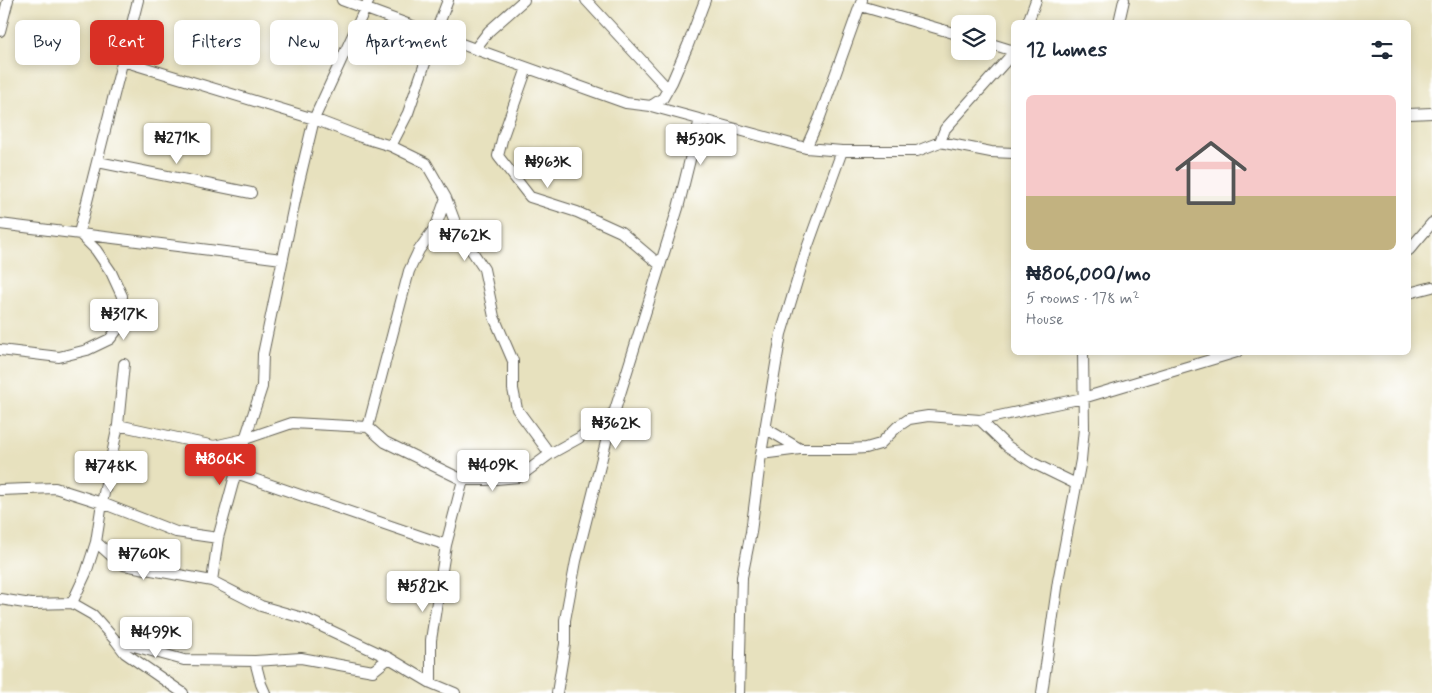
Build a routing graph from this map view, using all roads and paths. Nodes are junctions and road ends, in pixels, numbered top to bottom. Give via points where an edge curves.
1 (8, 0) edge
2 (138, 0) edge
3 (342, 0) edge
4 (448, 0) edge
5 (524, 0) edge
6 (586, 0) edge
7 (705, 0) edge
8 (1036, 0) edge
9 (1124, 0) edge
10 (861, 3) edge
11 (368, 4) edge
12 (133, 20) edge
13 (404, 20) edge
14 (440, 20) edge
15 (1029, 20) edge
16 (1119, 20) edge
17 (0, 31) edge
18 (951, 32) edge
19 (466, 46) edge
20 (996, 46) edge
21 (475, 49) junction
22 (1011, 51) edge
23 (1011, 55) edge
24 (122, 65) edge
25 (136, 65) edge
26 (424, 65) edge
27 (527, 68) junction
28 (668, 89) junction
29 (651, 106) junction
30 (1432, 113) edge
31 (1411, 114) edge
32 (314, 119) junction
33 (700, 119) junction
34 (940, 142) junction
35 (392, 146) junction
36 (806, 148) junction
37 (842, 151) junction
38 (1011, 153) edge
39 (98, 162) junction
40 (251, 193) dead end
41 (446, 198) junction
42 (1432, 223) edge
43 (0, 224) edge
44 (79, 233) junction
45 (1411, 244) edge
46 (282, 259) junction
47 (660, 265) junction
48 (1432, 287) edge
49 (1411, 292) edge
50 (0, 350) edge
51 (1084, 355) edge
52 (1227, 355) edge
53 (124, 364) dead end
54 (1083, 398) junction
55 (614, 412) junction
56 (980, 420) junction
57 (118, 425) junction
58 (368, 427) junction
59 (766, 428) junction
60 (245, 439) junction
61 (800, 449) junction
62 (550, 454) junction
63 (761, 454) junction
64 (236, 473) junction
65 (463, 480) junction
66 (1076, 484) junction
67 (0, 490) edge
68 (102, 503) junction
69 (218, 538) junction
70 (96, 542) junction
71 (446, 545) junction
72 (212, 581) junction
73 (0, 599) edge
74 (72, 603) junction
75 (116, 641) junction
76 (389, 658) junction
77 (255, 661) junction
78 (431, 683) junction
79 (183, 693) edge
80 (265, 693) edge
81 (455, 693) edge
82 (557, 693) edge
83 (739, 693) edge
84 (1042, 693) edge

1 - 17 street
2 - 12 street
3 - 11 street
4 - 14 street
5 - 21 street via 489,31
6 - 28 street
7 - 28 street
8 - 15 street
9 - 16 street
10 - 18 street
10 - 36 street
11 - 13 street
11 - 32 street
19 - 21 street
20 - 22 street
21 - 27 street
23 - 34 street via 945,129
24 - 39 street
25 - 32 street
26 - 35 street via 408,113
27 - 29 street via 626,103
27 - 47 street via 498,156 530,197 577,212 621,232
28 - 29 street via 663,98
29 - 33 street
30 - 31 street
32 - 35 street
32 - 46 street
33 - 36 street
33 - 47 street
34 - 37 street via 917,151
34 - 38 street
35 - 41 street via 426,163
36 - 37 street
37 - 59 street via 781,334
39 - 40 street
39 - 44 street
41 - 58 street via 436,226 418,250 409,271
41 - 62 street via 458,230 484,269 494,318 513,361 513,389 518,410
42 - 45 street
43 - 44 street
44 - 46 street
44 - 50 street via 96,250 122,296 120,326 110,338 87,350 59,357
46 - 60 street via 263,354 262,387
47 - 55 street
48 - 49 street
51 - 54 street
52 - 54 street
53 - 57 street
54 - 56 street
54 - 66 street via 1084,428
55 - 62 street via 579,438
55 - 82 street via 576,561
56 - 61 street via 928,416 909,419 880,444 866,448
56 - 66 street via 1007,446
57 - 60 street via 214,446
57 - 68 street
58 - 60 street via 292,423
58 - 65 street via 385,442
59 - 61 street
59 - 63 street
60 - 64 street
61 - 63 street
62 - 65 street via 519,477
63 - 83 street via 742,578
64 - 69 street
64 - 71 street
65 - 71 street
66 - 84 street
67 - 68 street via 55,488
68 - 69 street via 176,532
68 - 70 street
69 - 72 street
70 - 72 street via 124,565
70 - 74 street
71 - 78 street via 431,640
72 - 76 street via 261,606 306,619
73 - 74 street via 31,604
74 - 75 street via 93,615
75 - 77 street via 184,660
75 - 79 street via 125,653
76 - 77 street via 373,671 302,658
76 - 78 street
77 - 80 street
78 - 81 street

